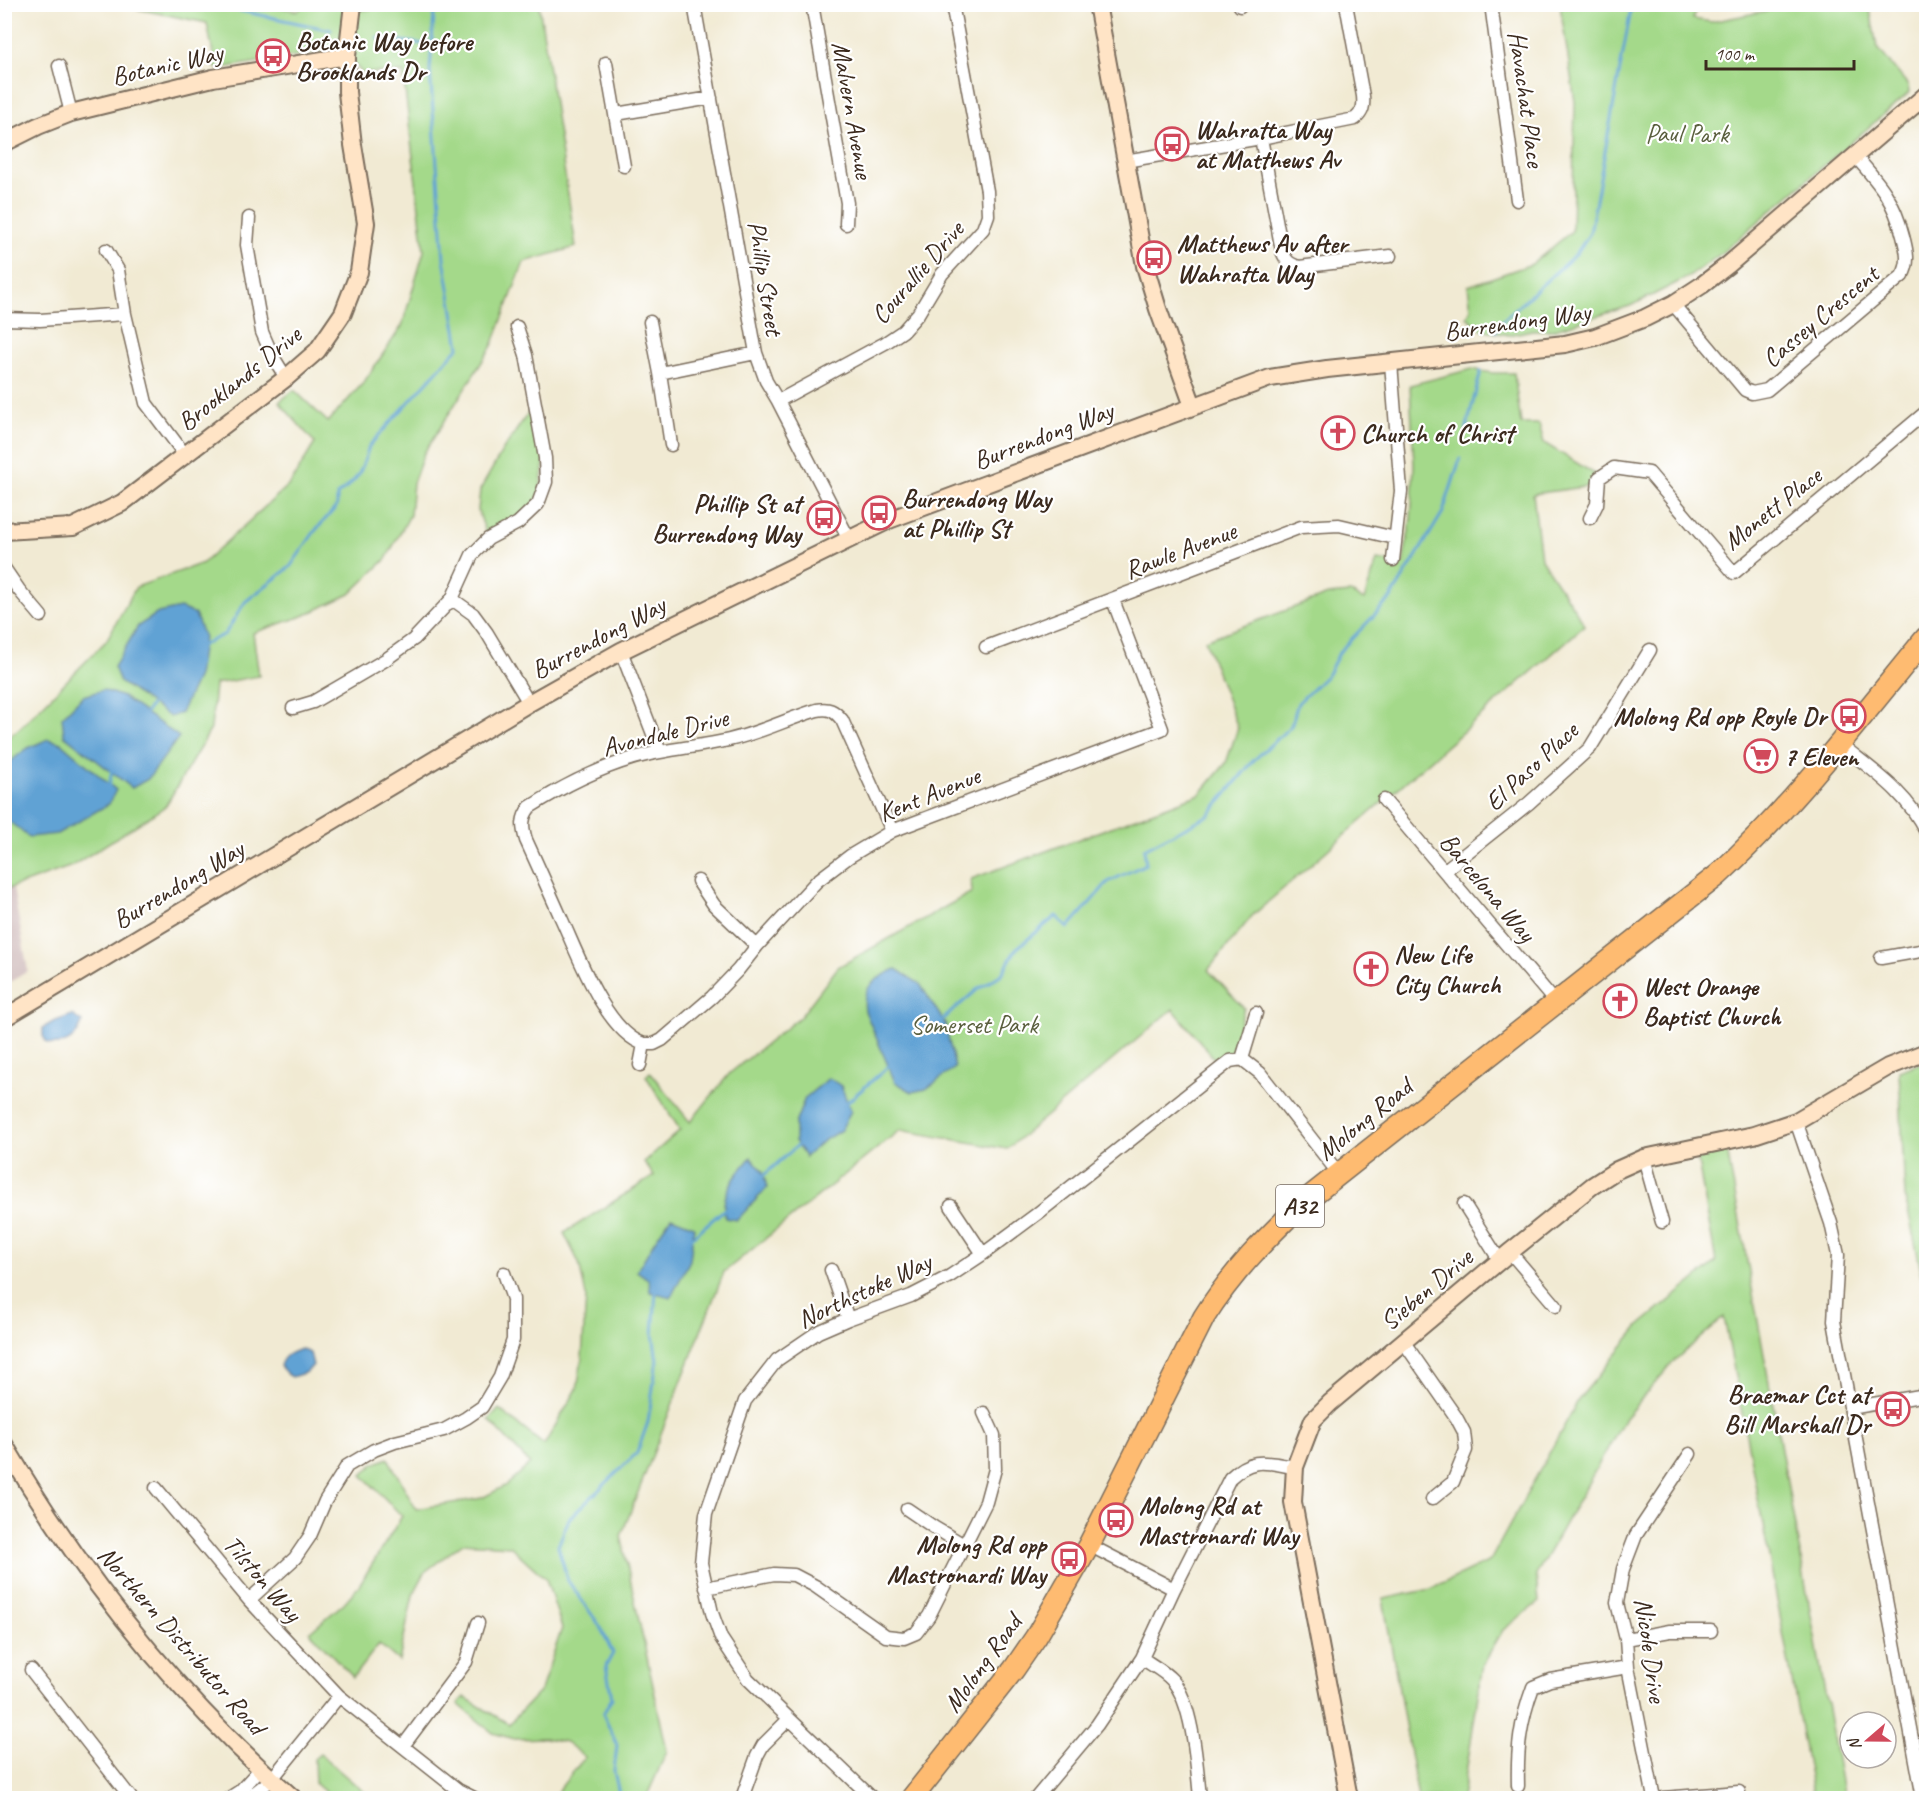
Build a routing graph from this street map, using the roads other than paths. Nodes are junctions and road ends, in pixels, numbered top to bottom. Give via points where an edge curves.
1 (353, 4) edge
2 (694, 4) edge
3 (812, 4) edge
4 (952, 4) edge
5 (1097, 4) edge
6 (1346, 4) edge
7 (1491, 4) edge
8 (347, 56) junction
9 (606, 63) dead end
10 (59, 66) dead end
11 (1926, 95) edge
12 (711, 98) junction
13 (71, 113) junction
14 (616, 114) junction
15 (1261, 138) junction
16 (4, 143) edge
17 (1856, 157) junction
18 (1125, 161) junction
19 (624, 166) dead end
20 (1517, 200) dead end
21 (249, 218) dead end
22 (846, 224) dead end
23 (106, 250) dead end
24 (1390, 256) dead end
25 (1673, 304) junction
26 (125, 315) junction
27 (4, 318) edge
28 (650, 322) dead end
29 (517, 327) dead end
30 (756, 353) junction
31 (1391, 363) junction
32 (660, 373) junction
33 (286, 378) junction
34 (778, 401) junction
35 (1193, 406) junction
36 (1926, 414) edge
37 (670, 445) dead end
38 (185, 455) junction
39 (1590, 518) dead end
40 (4, 531) edge
41 (1395, 538) junction
42 (849, 539) junction
43 (1393, 560) dead end
44 (4, 568) edge
45 (452, 599) junction
46 (1113, 600) junction
47 (41, 616) dead end
48 (1926, 638) edge
49 (986, 647) dead end
50 (1650, 650) dead end
51 (621, 651) junction
52 (529, 703) junction
53 (293, 708) dead end
54 (1840, 744) junction
55 (660, 752) junction
56 (1384, 800) dead end
57 (892, 831) junction
58 (1926, 832) edge
59 (1445, 870) junction
60 (698, 880) dead end
61 (757, 946) junction
62 (1926, 950) edge
63 (1881, 958) dead end
64 (1556, 1003) junction
65 (1256, 1013) dead end
66 (4, 1018) edge
67 (644, 1044) junction
68 (1926, 1052) edge
69 (1242, 1059) junction
70 (640, 1065) dead end
71 (1796, 1121) junction
72 (1644, 1158) junction
73 (1339, 1174) junction
74 (1464, 1204) dead end
75 (951, 1206) dead end
76 (1662, 1222) dead end
77 (983, 1254) junction
78 (1505, 1256) junction
79 (831, 1270) dead end
80 (504, 1273) dead end
81 (1556, 1306) dead end
82 (848, 1319) junction
83 (1403, 1341) junction
84 (1926, 1395) edge
85 (1851, 1408) junction
86 (984, 1413) dead end
87 (4, 1444) edge
88 (1690, 1454) dead end
89 (1295, 1467) junction
90 (156, 1488) dead end
91 (1432, 1499) dead end
92 (907, 1509) dead end
93 (964, 1545) junction
94 (1089, 1545) junction
95 (706, 1588) junction
96 (1174, 1589) junction
97 (249, 1600) junction
98 (478, 1623) dead end
99 (1711, 1631) dead end
100 (1626, 1639) junction
101 (1142, 1658) junction
102 (1628, 1667) junction
103 (31, 1670) dead end
104 (339, 1696) junction
105 (789, 1719) junction
106 (403, 1746) junction
107 (266, 1774) junction
108 (1737, 1778) dead end
109 (1518, 1786) dead end
110 (1740, 1795) edge
111 (131, 1798) edge
112 (229, 1798) edge
113 (248, 1798) edge
114 (293, 1798) edge
115 (474, 1798) edge
116 (742, 1798) edge
117 (872, 1798) edge
118 (912, 1798) edge
119 (1036, 1798) edge
120 (1200, 1798) edge
121 (1349, 1798) edge
122 (1654, 1798) edge
123 (1663, 1798) edge
124 (1924, 1798) edge

1 - 8 street, Brooklands Drive
2 - 12 street, Phillip Street
3 - 22 street, Malvern Avenue via 847,203
4 - 34 street, Courallie Drive via 987,191 988,215 983,229 942,274 903,332
5 - 18 street
6 - 15 street via 1363,96 1361,114 1347,122
7 - 20 street, Havachat Place
8 - 13 street, Botanic Way via 213,78
8 - 33 street, Brooklands Drive via 346,92 366,223 359,272 343,313 324,341
9 - 14 street
10 - 13 street
11 - 17 street, Burrendong Way
12 - 14 street
12 - 30 street, Phillip Street
13 - 16 street, Botanic Way
14 - 19 street
15 - 18 street
15 - 24 street via 1282,251 1291,265
17 - 25 street, Burrendong Way via 1728,265
17 - 25 street, Cassey Crescent via 1893,206 1906,245 1907,268 1767,390 1745,390
18 - 35 street via 1151,287
21 - 33 street via 247,245 262,332
23 - 26 street via 118,270
25 - 31 street, Burrendong Way via 1619,329 1565,344
26 - 27 street
26 - 38 street via 146,403
28 - 32 street
29 - 45 street via 545,458 546,482 538,504 519,523 488,539 472,555
30 - 32 street
30 - 34 street, Phillip Street
31 - 35 street, Burrendong Way via 1270,378
31 - 41 street via 1401,491
32 - 37 street
33 - 38 street, Brooklands Drive
34 - 42 street, Phillip Street
35 - 42 street, Burrendong Way
36 - 39 street, Monett Place via 1734,573 1649,473 1614,468 1599,478 1597,504
38 - 40 street, Brooklands Drive via 122,503 73,527
41 - 43 street
41 - 46 street, Rawle Avenue via 1339,525 1301,527
42 - 51 street, Burrendong Way
44 - 47 street
45 - 52 street via 473,614
45 - 53 street via 414,639 385,660 313,702
46 - 49 street, Rawle Avenue
46 - 57 street, Kent Avenue via 1162,729
48 - 54 highway, Molong Road / A32
50 - 59 street, El Paso Place via 1590,748
51 - 52 street, Burrendong Way
51 - 55 street
52 - 66 street, Burrendong Way
54 - 58 street via 1903,796
54 - 64 highway, Molong Road / A32 via 1756,840 1718,875
55 - 57 street, Avondale Drive via 730,740 817,710 835,711
55 - 67 street, Avondale Drive via 581,777 530,807 523,822 526,840 592,986 623,1030
56 - 59 street, Barcelona Way
57 - 61 street, Kent Avenue via 817,881
59 - 64 street, Barcelona Way
60 - 61 street via 714,905
61 - 67 street, Kent Avenue via 712,997 662,1040
62 - 63 street
64 - 73 highway, Molong Road / A32
65 - 69 street
67 - 70 street
68 - 71 street, Sieben Drive via 1888,1067
69 - 73 street via 1260,1073
69 - 77 street, Northstoke Way via 1227,1063
71 - 72 street, Sieben Drive via 1754,1135
71 - 85 street via 1838,1255 1834,1321
72 - 76 street
72 - 78 street, Sieben Drive via 1592,1186
73 - 94 highway, Molong Road / A32 via 1275,1229 1217,1295
74 - 78 street
75 - 77 street
77 - 82 street, Northstoke Way via 911,1296
78 - 81 street
78 - 83 street, Sieben Drive
79 - 82 street
80 - 97 street via 513,1299 513,1340 500,1377 482,1407 444,1430 395,1442 347,1466 295,1558
82 - 95 street, Northstoke Way via 818,1332 777,1360 746,1401 706,1514 701,1563
83 - 89 street, Sieben Drive via 1313,1420
83 - 91 street via 1464,1432 1466,1450 1453,1482
84 - 85 street
85 - 124 street
86 - 93 street via 994,1435 995,1469 986,1502
87 - 107 street, Northern Distributor Road via 71,1550 123,1618 165,1669
88 - 100 street, Nicole Drive via 1636,1535 1623,1569 1617,1603
89 - 96 street via 1259,1462 1241,1467 1230,1478
89 - 121 street, Sieben Drive via 1293,1502
90 - 97 street, Tilston Way
92 - 93 street
93 - 95 street via 929,1616 916,1633 904,1638 886,1636 794,1575 774,1574
94 - 96 street
94 - 118 highway, Molong Road / A32 via 1014,1669
95 - 105 street, Northstoke Way via 722,1638 739,1666
96 - 101 street
97 - 104 street, Tilston Way
98 - 106 street via 466,1662
99 - 100 street via 1670,1631
100 - 102 street, Nicole Drive
101 - 119 street via 1097,1725
101 - 120 street via 1171,1679 1180,1691 1196,1757
102 - 109 street via 1550,1680 1533,1687 1517,1750
102 - 122 street, Nicole Drive
103 - 111 street
104 - 106 street, Tilston Way
104 - 107 street
105 - 116 street via 763,1745
105 - 117 street, Northstoke Way
106 - 115 street, Tilston Way
107 - 112 street
107 - 113 street
107 - 114 street, Northern Distributor Road
108 - 110 street
110 - 123 street

